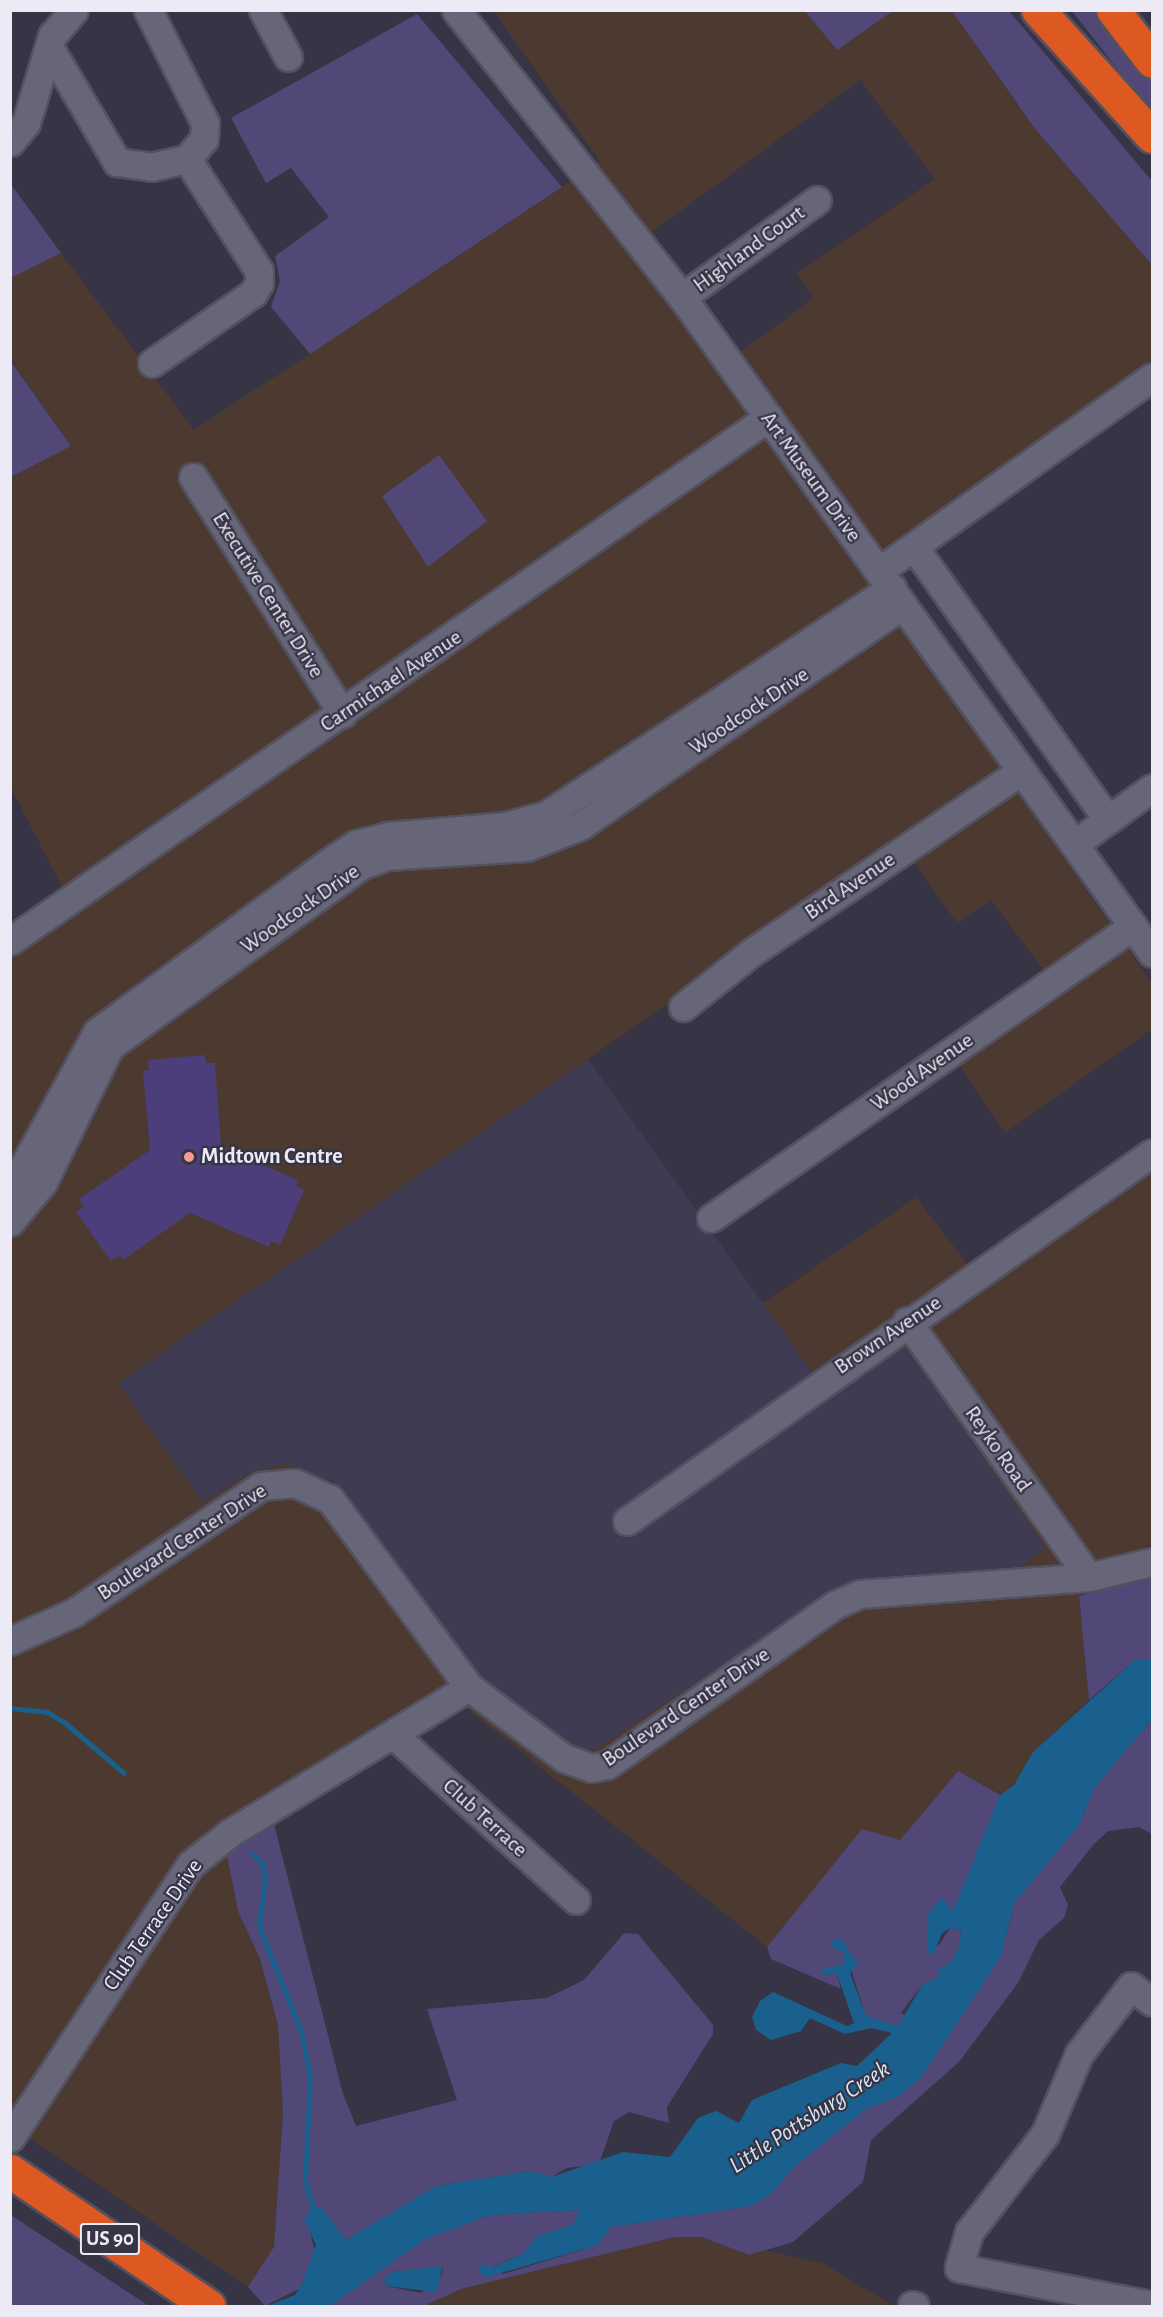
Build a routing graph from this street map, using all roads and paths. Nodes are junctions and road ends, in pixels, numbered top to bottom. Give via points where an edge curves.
1 (74, 10) edge
2 (148, 10) edge
3 (263, 10) edge
4 (456, 10) edge
5 (1038, 10) edge
6 (1055, 10) edge
7 (1113, 10) edge
8 (49, 47) junction
9 (1147, 54) edge
10 (288, 57) dead end
11 (1152, 135) edge
12 (10, 142) edge
13 (187, 159) junction
14 (817, 200) dead end
15 (682, 297) junction
16 (152, 363) dead end
17 (1152, 377) edge
18 (769, 417) junction
19 (193, 477) dead end
20 (914, 547) junction
21 (891, 588) junction
22 (343, 714) junction
23 (1021, 771) junction
24 (1152, 788) edge
25 (1108, 820) junction
26 (1074, 844) junction
27 (1133, 926) junction
28 (10, 941) edge
29 (1152, 953) edge
30 (683, 1007) dead end
31 (1152, 1153) edge
32 (10, 1191) edge
33 (711, 1218) dead end
34 (10, 1222) edge
35 (907, 1321) junction
36 (627, 1521) dead end
37 (1152, 1562) edge
38 (1089, 1577) junction
39 (11, 1641) edge
40 (469, 1687) junction
41 (395, 1737) junction
42 (576, 1900) dead end
43 (1152, 2002) edge
44 (10, 2138) edge
45 (10, 2171) edge
46 (1152, 2305) edge
47 (209, 2307) edge

1 - 8 street
2 - 13 street via 203,116 204,139
3 - 10 street
4 - 15 street, Art Museum Drive
5 - 11 highway
6 - 11 highway
7 - 9 highway
8 - 12 street via 26,123
8 - 13 street via 117,162 150,167
13 - 16 street via 259,270 259,283 253,293
14 - 15 street, Highland Court
15 - 18 street, Art Museum Drive
17 - 20 street
18 - 21 street, Art Museum Drive
18 - 22 street, Carmichael Avenue
19 - 22 street, Executive Center Drive
20 - 21 street
20 - 25 street
21 - 23 street, Art Museum Drive
21 - 32 street, Woodcock Drive via 546,815 506,826 387,837 356,844 329,861 97,1032
21 - 34 street, Woodcock Drive via 579,825 527,848 387,856 362,865 110,1046 43,1182
22 - 28 street, Carmichael Avenue
23 - 26 street, Art Museum Drive
23 - 30 street, Bird Avenue via 752,952
24 - 25 street
25 - 26 street
26 - 27 street, Art Museum Drive
27 - 29 street, Art Museum Drive
27 - 33 street, Wood Avenue
31 - 35 street, Brown Avenue
35 - 36 street, Brown Avenue
35 - 38 street, Reyko Road
37 - 38 street, Boulevard Center Drive
38 - 40 street, Boulevard Center Drive via 860,1594 835,1605 607,1765 591,1768 564,1758
39 - 40 street, Boulevard Center Drive via 73,1613 261,1486 295,1483 330,1498
40 - 41 street, Club Terrace Drive
41 - 42 street, Club Terrace
41 - 44 street, Club Terrace Drive via 230,1833 191,1864
43 - 46 street via 1131,1986 1079,2054 1044,2134 969,2232 959,2268
45 - 47 highway, US 90

